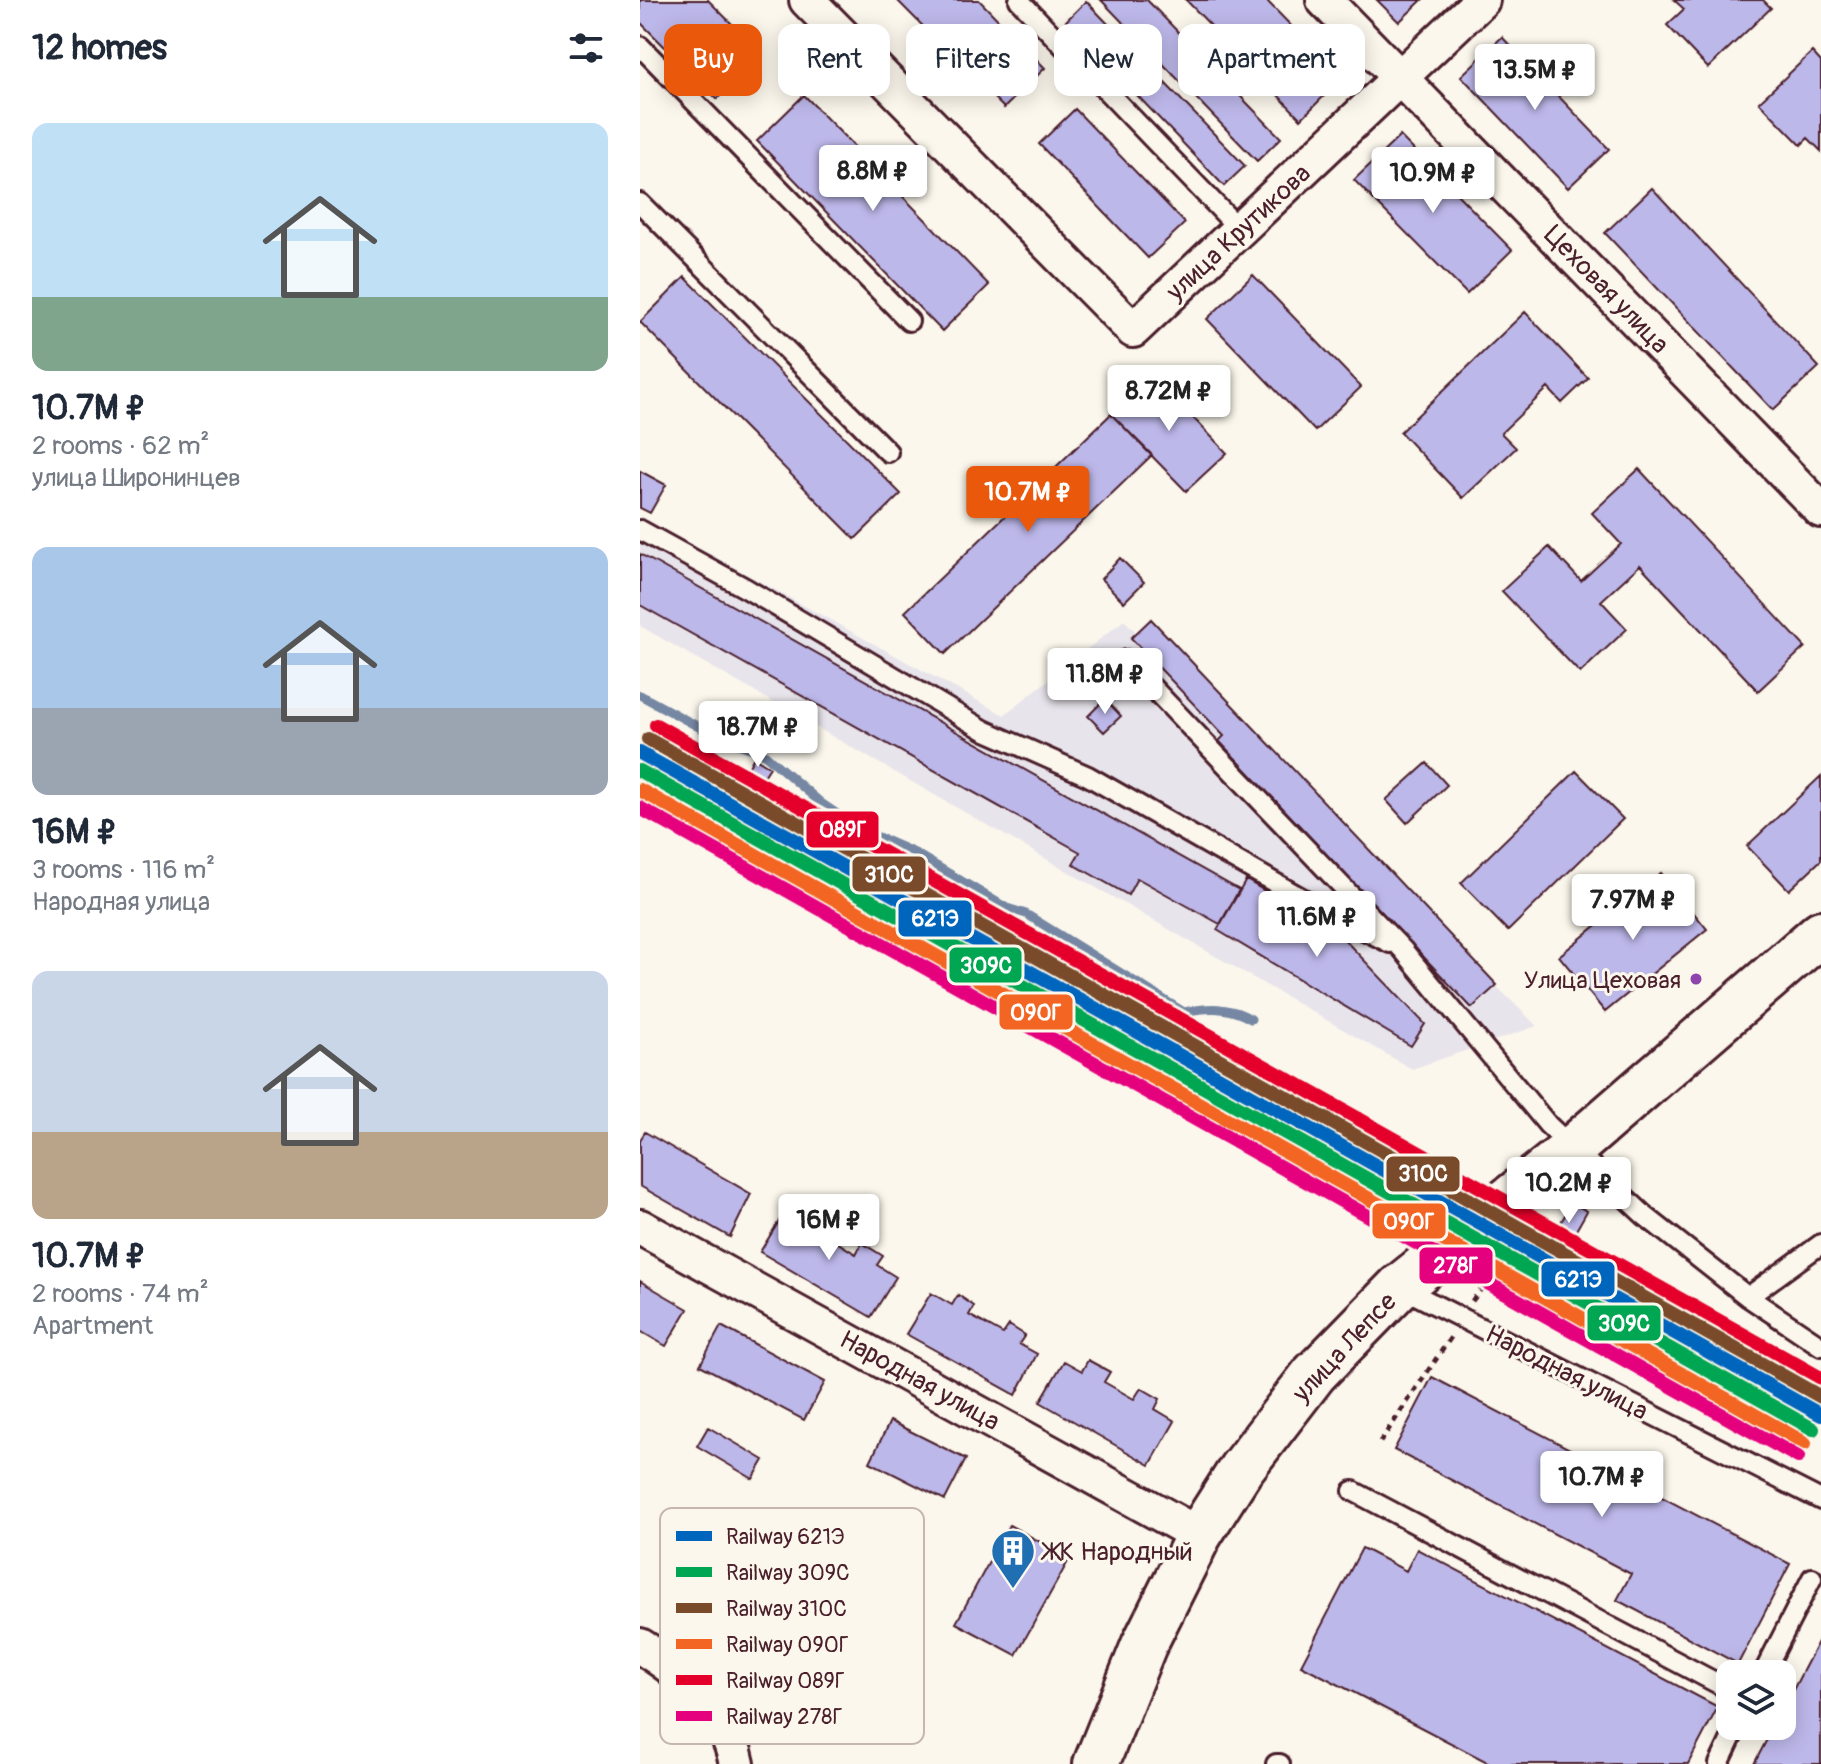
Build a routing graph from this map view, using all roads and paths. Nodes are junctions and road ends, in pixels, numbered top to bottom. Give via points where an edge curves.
1 (1019, 0) edge
2 (1324, 0) edge
3 (1482, 0) edge
4 (820, 4) edge
5 (640, 46) edge
6 (1403, 77) junction
7 (640, 203) edge
8 (1240, 230) junction
9 (909, 321) dead end
10 (888, 452) dead end
11 (1821, 510) edge
12 (640, 530) edge
13 (1126, 660) dead end
14 (1821, 933) edge
15 (1403, 950) junction
16 (1573, 1148) junction
17 (640, 1227) edge
18 (1821, 1244) edge
19 (1399, 1287) junction
20 (1748, 1297) junction
21 (1821, 1346) edge
22 (1353, 1491) dead end
23 (1821, 1500) edge
24 (1199, 1535) junction
25 (1812, 1578) dead end
26 (640, 1646) edge
27 (660, 1660) edge
28 (1770, 1660) edge
29 (1716, 1683) edge
30 (1730, 1740) edge
31 (729, 1744) edge
32 (737, 1764) edge
33 (1096, 1764) edge
34 (1719, 1764) edge

1 - 8 lane
2 - 6 street, Цеховая улица
3 - 6 street, улица Крутикова
4 - 8 street, улица Крутикова via 1133,330
5 - 9 lane
6 - 8 street, улица Крутикова
6 - 11 street, Цеховая улица
7 - 10 lane
12 - 15 lane via 984,730 1088,776
13 - 15 lane
14 - 16 main road, улица Лепсе
15 - 16 lane
16 - 19 main road, улица Лепсе
16 - 20 lane via 1644,1215
17 - 24 street, Народная улица
18 - 20 lane
19 - 23 lane, Народная улица
19 - 24 main road, улица Лепсе via 1314,1374 1241,1469
20 - 21 lane
22 - 29 lane
24 - 33 main road, улица Лепсе via 1144,1645
25 - 28 lane
26 - 27 street
30 - 34 lane
31 - 32 street

